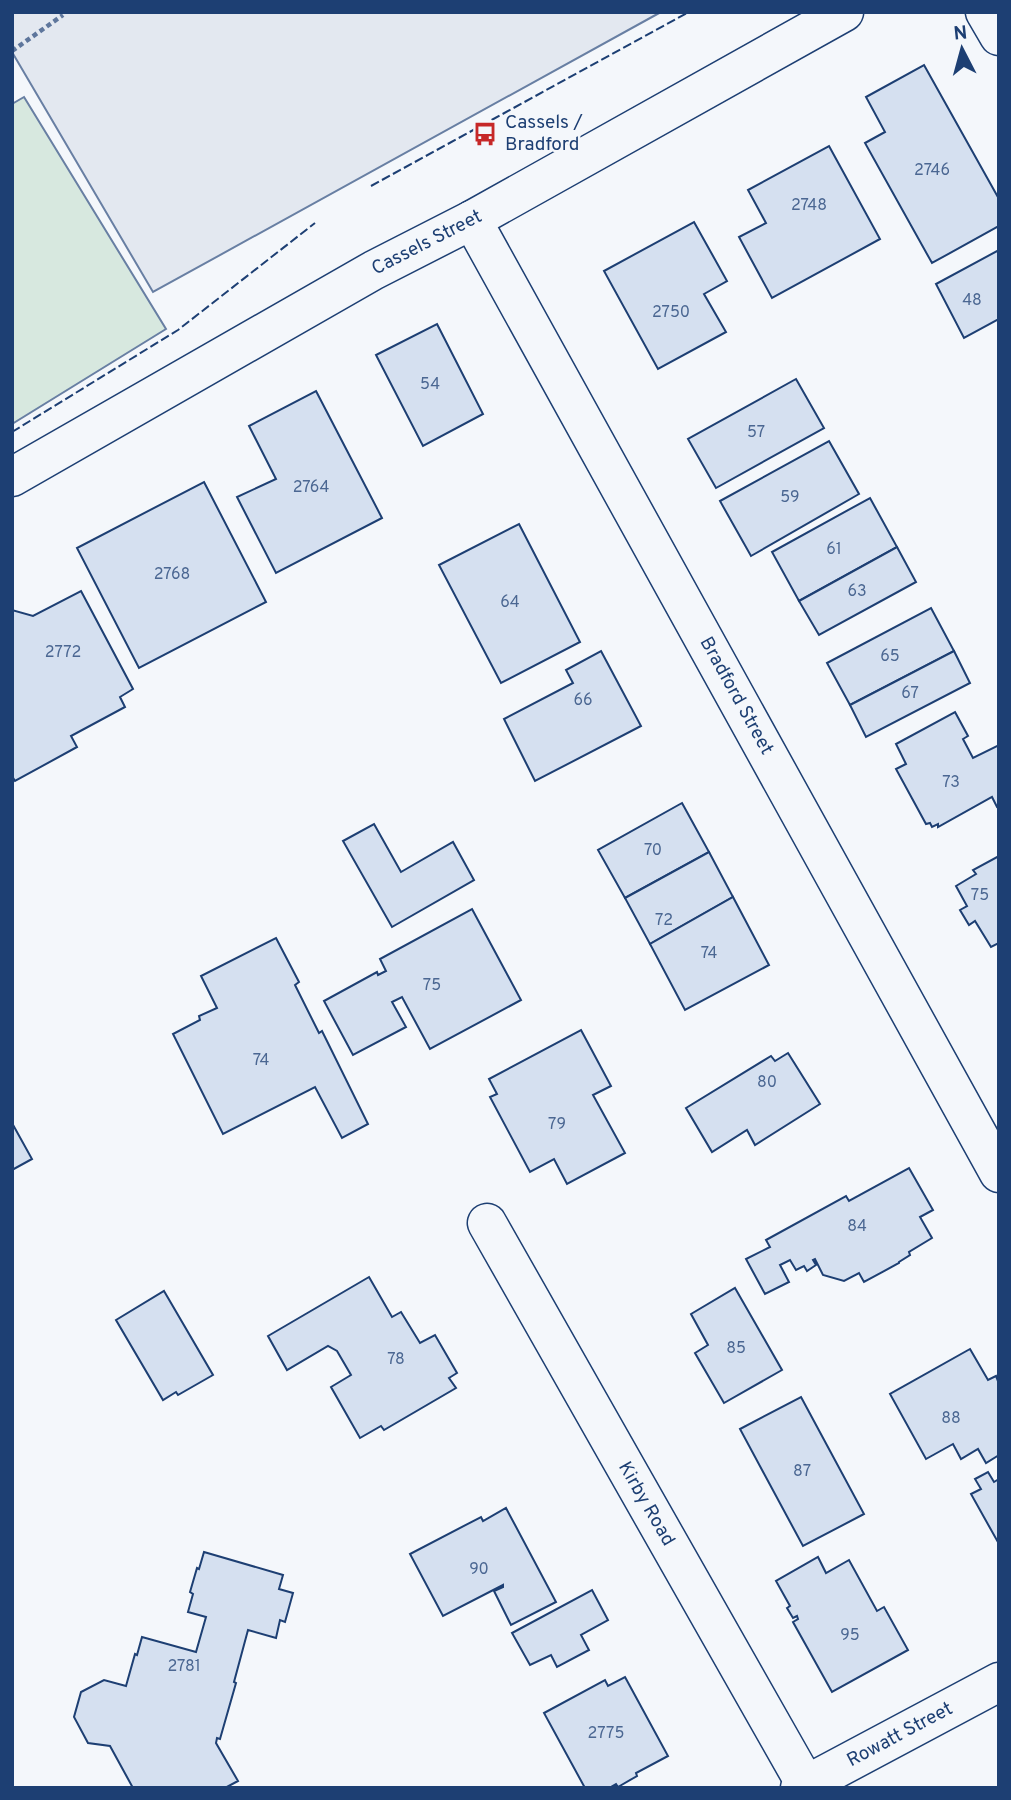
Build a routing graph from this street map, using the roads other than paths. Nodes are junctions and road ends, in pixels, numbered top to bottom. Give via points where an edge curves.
1 (844, 12) edge
2 (985, 12) edge
3 (999, 36) edge
4 (472, 220) junction
5 (12, 477) edge
6 (999, 1173) edge
7 (487, 1223) dead end
8 (999, 1682) edge
9 (803, 1786) edge

1 - 4 street, Cassels Street
2 - 3 street
4 - 5 street, Cassels Street via 374,270
4 - 6 street, Bradford Street
7 - 9 street, Kirby Road
8 - 9 street, Rowatt Street

